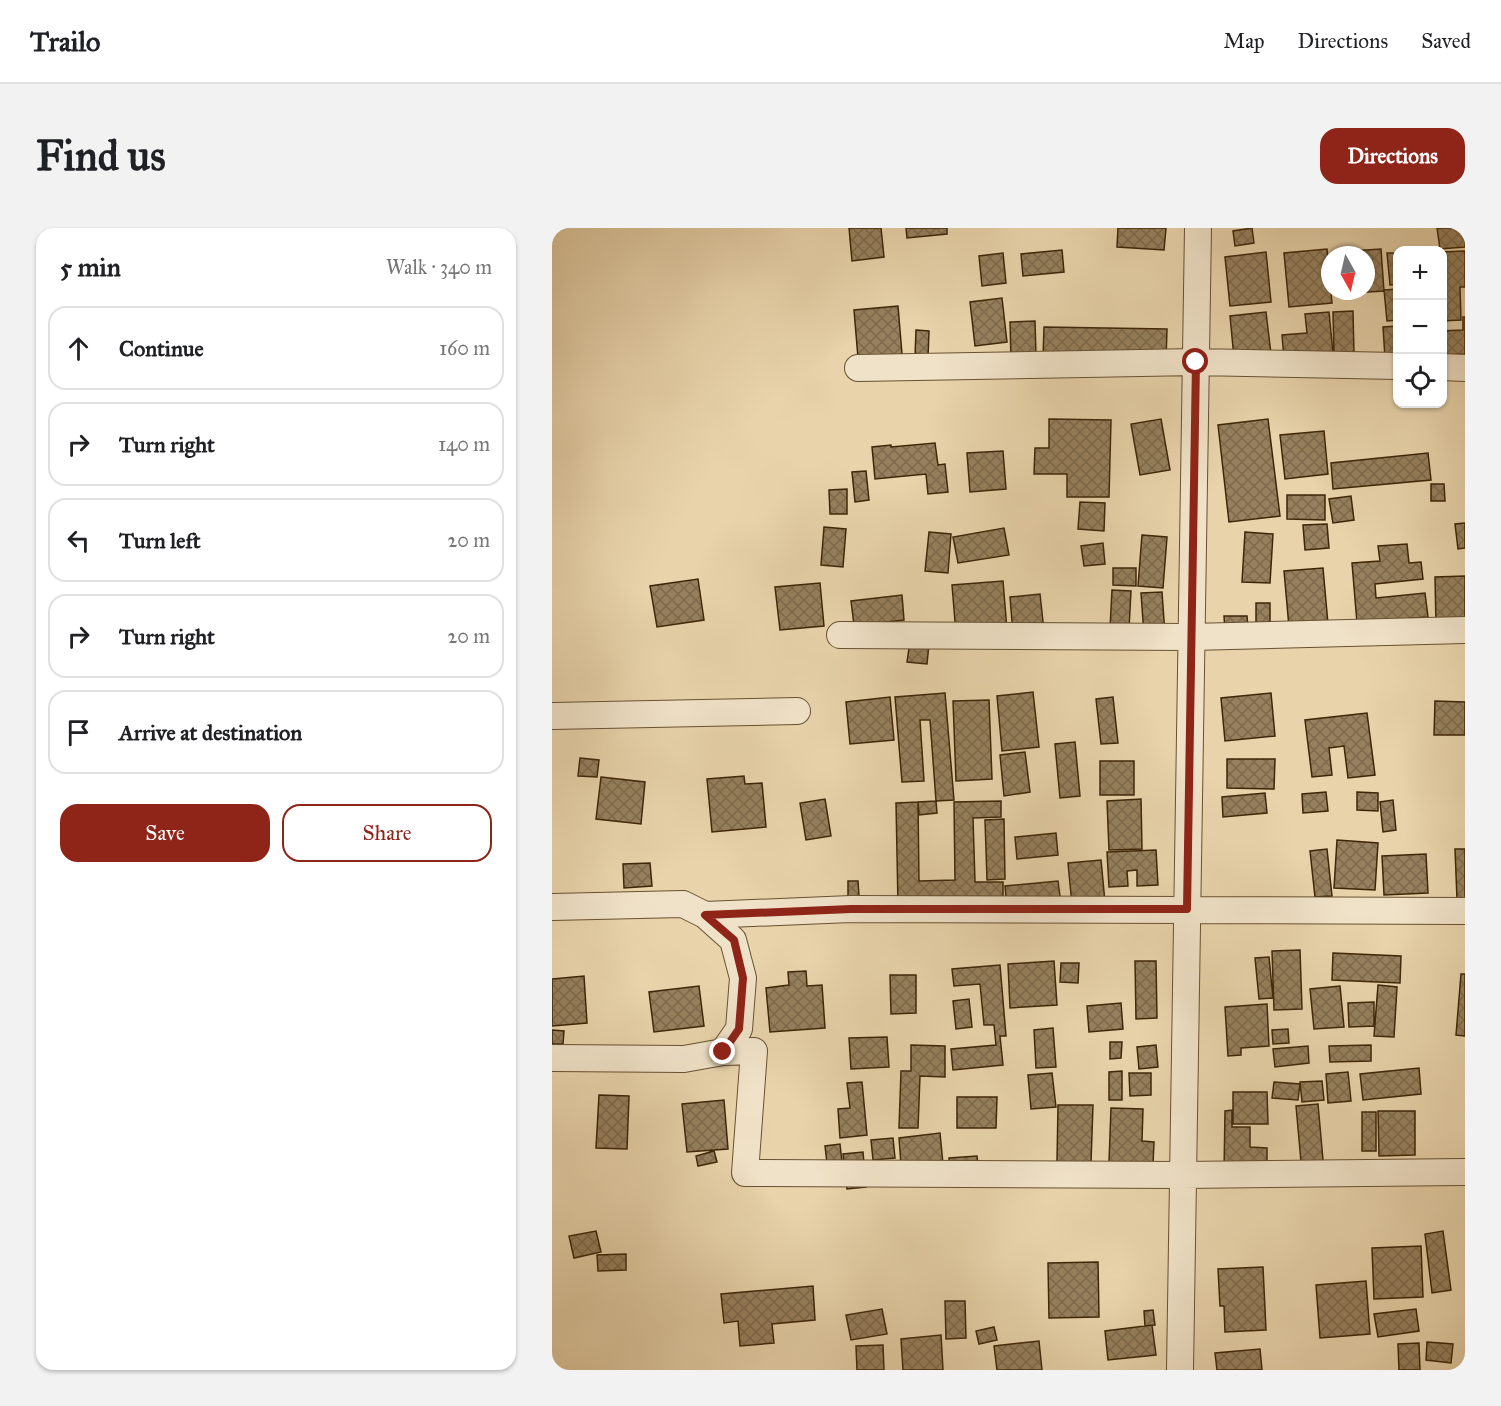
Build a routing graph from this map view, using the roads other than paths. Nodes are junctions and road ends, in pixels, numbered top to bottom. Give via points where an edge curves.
1 (1198, 228) edge
2 (1196, 362) junction
3 (1393, 366) edge
4 (1447, 367) edge
5 (858, 368) dead end
6 (1465, 368) edge
7 (1465, 630) edge
8 (840, 635) dead end
9 (1191, 637) junction
10 (797, 711) dead end
11 (552, 716) edge
12 (552, 907) edge
13 (1187, 909) junction
14 (1465, 911) edge
15 (705, 915) junction
16 (723, 1052) junction
17 (552, 1058) edge
18 (1465, 1172) edge
19 (1182, 1175) junction
20 (1180, 1370) edge

1 - 2 street
2 - 3 street
2 - 5 street
2 - 9 street
4 - 6 street
7 - 9 street
8 - 9 street
9 - 13 street
10 - 11 street
12 - 15 street via 683,904
13 - 14 street
13 - 15 street via 851,909
13 - 19 street
15 - 16 street via 734,940 743,978 739,1029
16 - 17 street via 684,1059
16 - 19 street via 754,1051 745,1173
18 - 19 street
19 - 20 street

